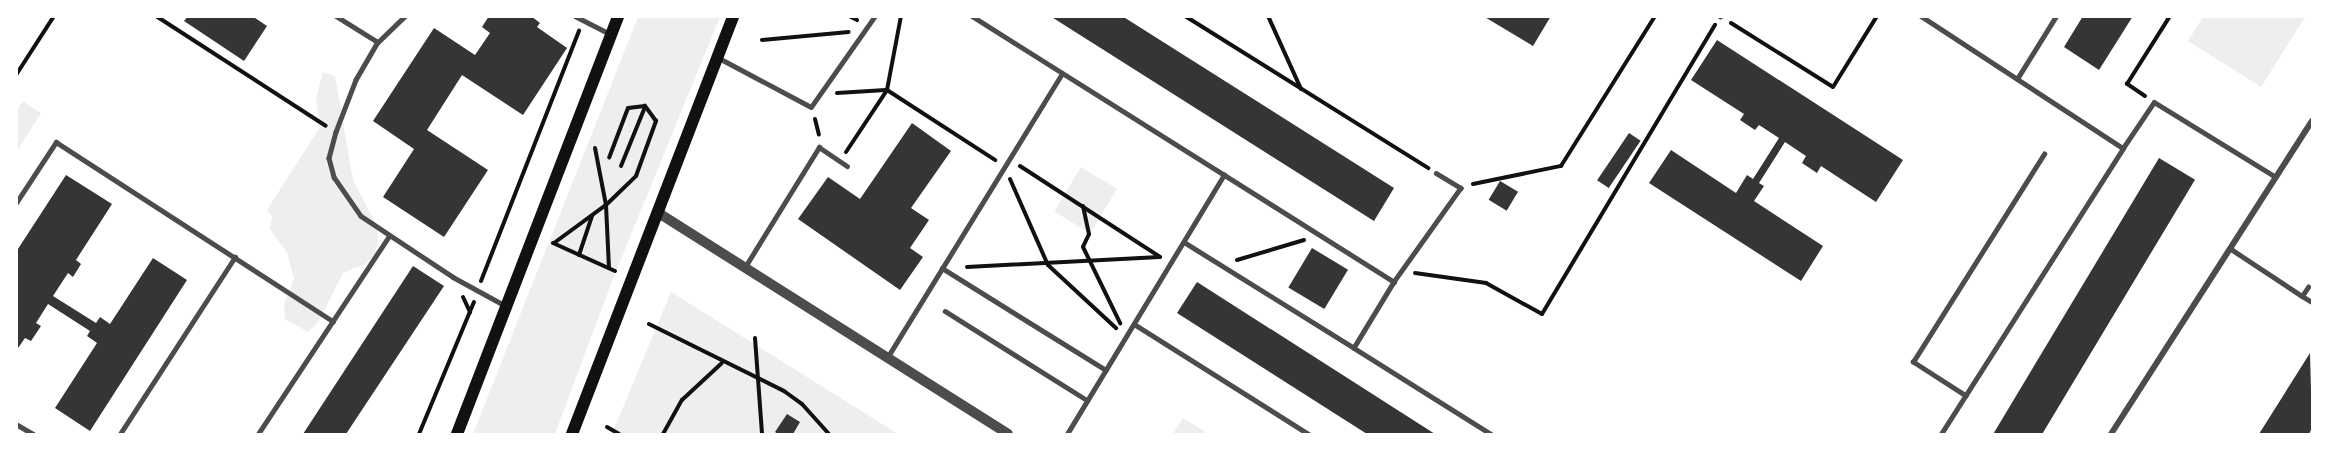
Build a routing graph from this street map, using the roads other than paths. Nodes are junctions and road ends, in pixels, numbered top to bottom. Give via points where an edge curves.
1 (336, 16) edge
2 (405, 16) edge
3 (618, 16) edge
4 (733, 16) edge
5 (875, 16) edge
6 (972, 16) edge
7 (1921, 16) edge
8 (2056, 16) edge
9 (577, 17) edge
10 (611, 35) junction
11 (378, 42) junction
12 (717, 57) junction
13 (1062, 73) junction
14 (2017, 79) junction
15 (2313, 121) edge
16 (2123, 148) junction
17 (2044, 154) dead end
18 (847, 166) dead end
19 (1436, 173) road end
20 (1224, 175) junction
21 (2277, 177) junction
22 (16, 203) edge
23 (657, 212) junction
24 (389, 236) junction
25 (1184, 242) junction
26 (2230, 249) junction
27 (234, 258) junction
28 (744, 267) junction
29 (942, 268) junction
30 (1394, 282) junction
31 (2308, 287) dead end
32 (2302, 296) junction
33 (2313, 302) edge
34 (507, 307) junction
35 (945, 311) dead end
36 (333, 321) junction
37 (1134, 324) junction
38 (1354, 348) junction
39 (887, 358) junction
40 (1106, 370) junction
41 (1966, 396) junction
42 (1087, 400) junction
43 (16, 424) edge
44 (33, 435) edge
45 (120, 435) edge
46 (258, 435) edge
47 (457, 435) edge
48 (572, 435) edge
49 (1008, 435) edge
50 (1066, 435) edge
51 (1309, 435) edge
52 (1491, 435) edge
53 (1941, 435) edge
54 (2111, 435) edge

1 - 11 lane
2 - 11 lane
3 - 10 main road
4 - 12 main road
5 - 12 lane via 811,107
6 - 13 lane
7 - 14 lane
8 - 14 lane
9 - 10 lane
10 - 34 main road
11 - 24 lane via 356,80 329,158 334,177 361,216
12 - 23 main road
13 - 20 lane
13 - 29 lane
14 - 16 lane
15 - 21 street
16 - 21 lane via 2154,102
16 - 41 lane
17 - 41 lane via 1913,362
18 - 28 lane via 819,147
19 - 30 lane via 1461,188
20 - 25 lane
20 - 30 lane
21 - 26 street
22 - 27 lane via 56,142
23 - 28 street
23 - 48 main road
24 - 34 lane
24 - 36 lane
25 - 37 lane
25 - 38 lane
26 - 32 lane
26 - 54 street
27 - 36 lane
27 - 45 lane
28 - 39 street
29 - 39 lane
29 - 40 lane
30 - 38 lane
31 - 32 lane
32 - 33 lane
34 - 47 main road
35 - 42 lane
36 - 46 lane
37 - 40 lane
37 - 51 lane
38 - 52 lane
39 - 49 street
40 - 42 lane
41 - 53 lane
42 - 50 lane
43 - 44 lane

